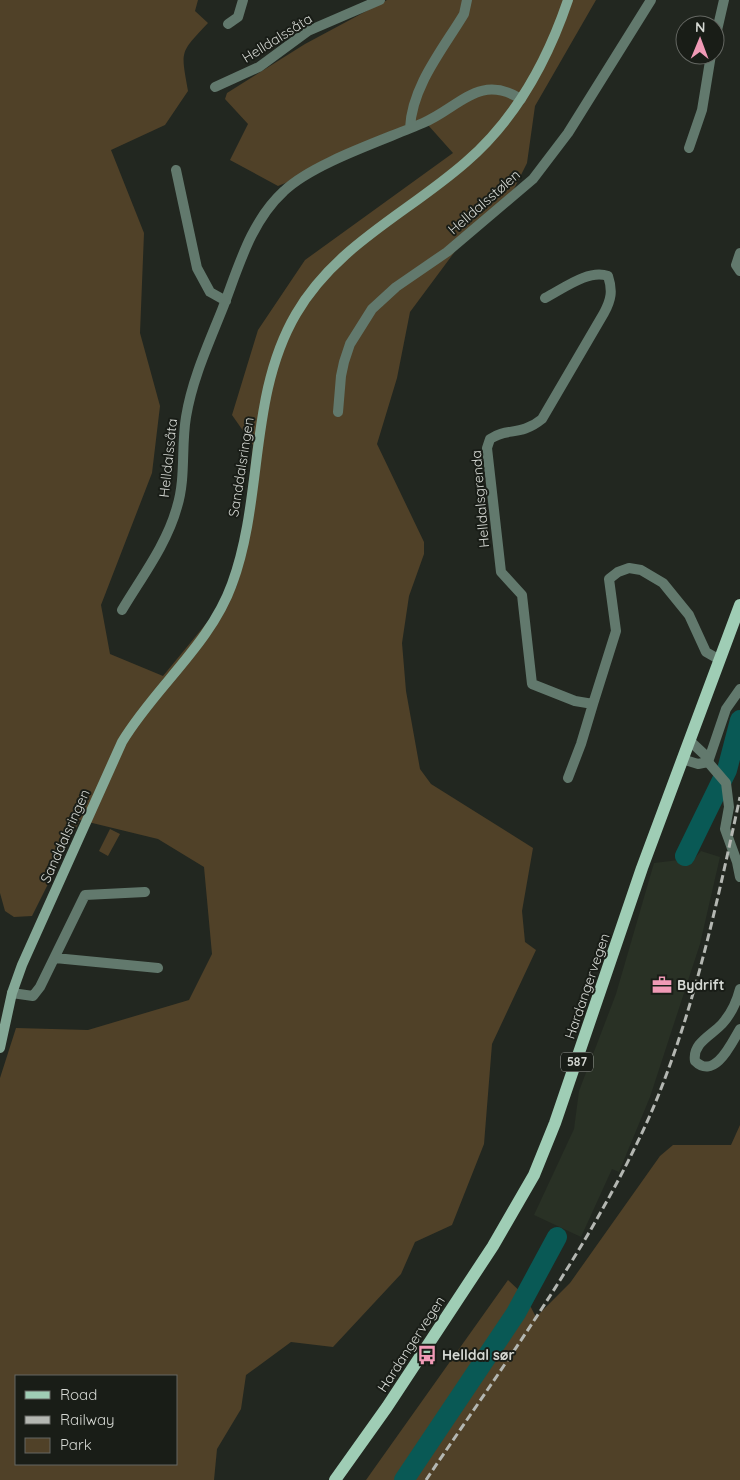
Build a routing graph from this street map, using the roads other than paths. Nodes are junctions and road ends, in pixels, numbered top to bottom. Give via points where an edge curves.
1 (243, 0) edge
2 (380, 0) edge
3 (467, 0) edge
4 (568, 0) edge
5 (651, 0) edge
6 (724, 0) edge
7 (721, 15) edge
8 (228, 24) dead end
9 (709, 65) edge
10 (215, 87) dead end
11 (521, 99) junction
12 (410, 128) junction
13 (689, 148) dead end
14 (176, 170) dead end
15 (740, 253) edge
16 (740, 271) edge
17 (545, 298) dead end
18 (226, 301) junction
19 (338, 412) dead end
20 (740, 605) edge
21 (122, 610) dead end
22 (720, 660) junction
23 (740, 689) edge
24 (593, 704) junction
25 (690, 742) junction
26 (682, 759) junction
27 (712, 766) junction
28 (568, 778) dead end
29 (740, 878) edge
30 (145, 892) dead end
31 (55, 958) junction
32 (158, 968) dead end
33 (740, 989) edge
34 (12, 993) junction
35 (740, 1029) edge
36 (0, 1048) edge
37 (335, 1480) edge

1 - 8 street via 238,17
2 - 10 street, Helldalssåta via 308,31 259,67
3 - 12 street via 464,14 419,90 413,104
4 - 11 main road, Sanddalsringen via 546,54
5 - 19 street, Helldalsstølen via 568,133 533,179 447,252 396,287 372,309 360,325 344,362
6 - 7 street
9 - 13 street via 702,110
11 - 12 street, Helldalssåta via 506,90 485,90
11 - 34 main road, Sanddalsringen via 493,135 465,163 345,254 317,283 296,314 279,349 269,383 241,556 232,585 210,627 139,715 122,742
12 - 18 street, Helldalssåta via 308,174 285,190 266,210 255,228
14 - 18 street via 197,268 210,292
15 - 16 street via 736,265
17 - 24 street, Helldalsgrenda via 599,273 608,276 612,287 611,300 542,419 531,429 490,438 487,448 501,572 522,595 532,684 574,701
18 - 21 street, Helldalssåta via 192,390 183,433 182,483 177,508 153,559
20 - 22 main road, Hardangervegen / 587
22 - 24 street via 706,652 689,615 663,583 642,570 629,568 609,580 616,631
22 - 25 main road, Hardangervegen / 587
23 - 27 street via 726,709
24 - 28 street
25 - 26 main road, Hardangervegen / 587
25 - 27 street
26 - 27 street
26 - 37 main road, Hardangervegen / 587 via 555,1124 534,1175 493,1246
27 - 29 street via 726,783 729,807 725,829
30 - 31 street via 85,895
31 - 32 street
31 - 34 street via 33,996
33 - 35 street via 723,1023 697,1047 695,1061 700,1065 716,1064
34 - 36 main road, Sanddalsringen

